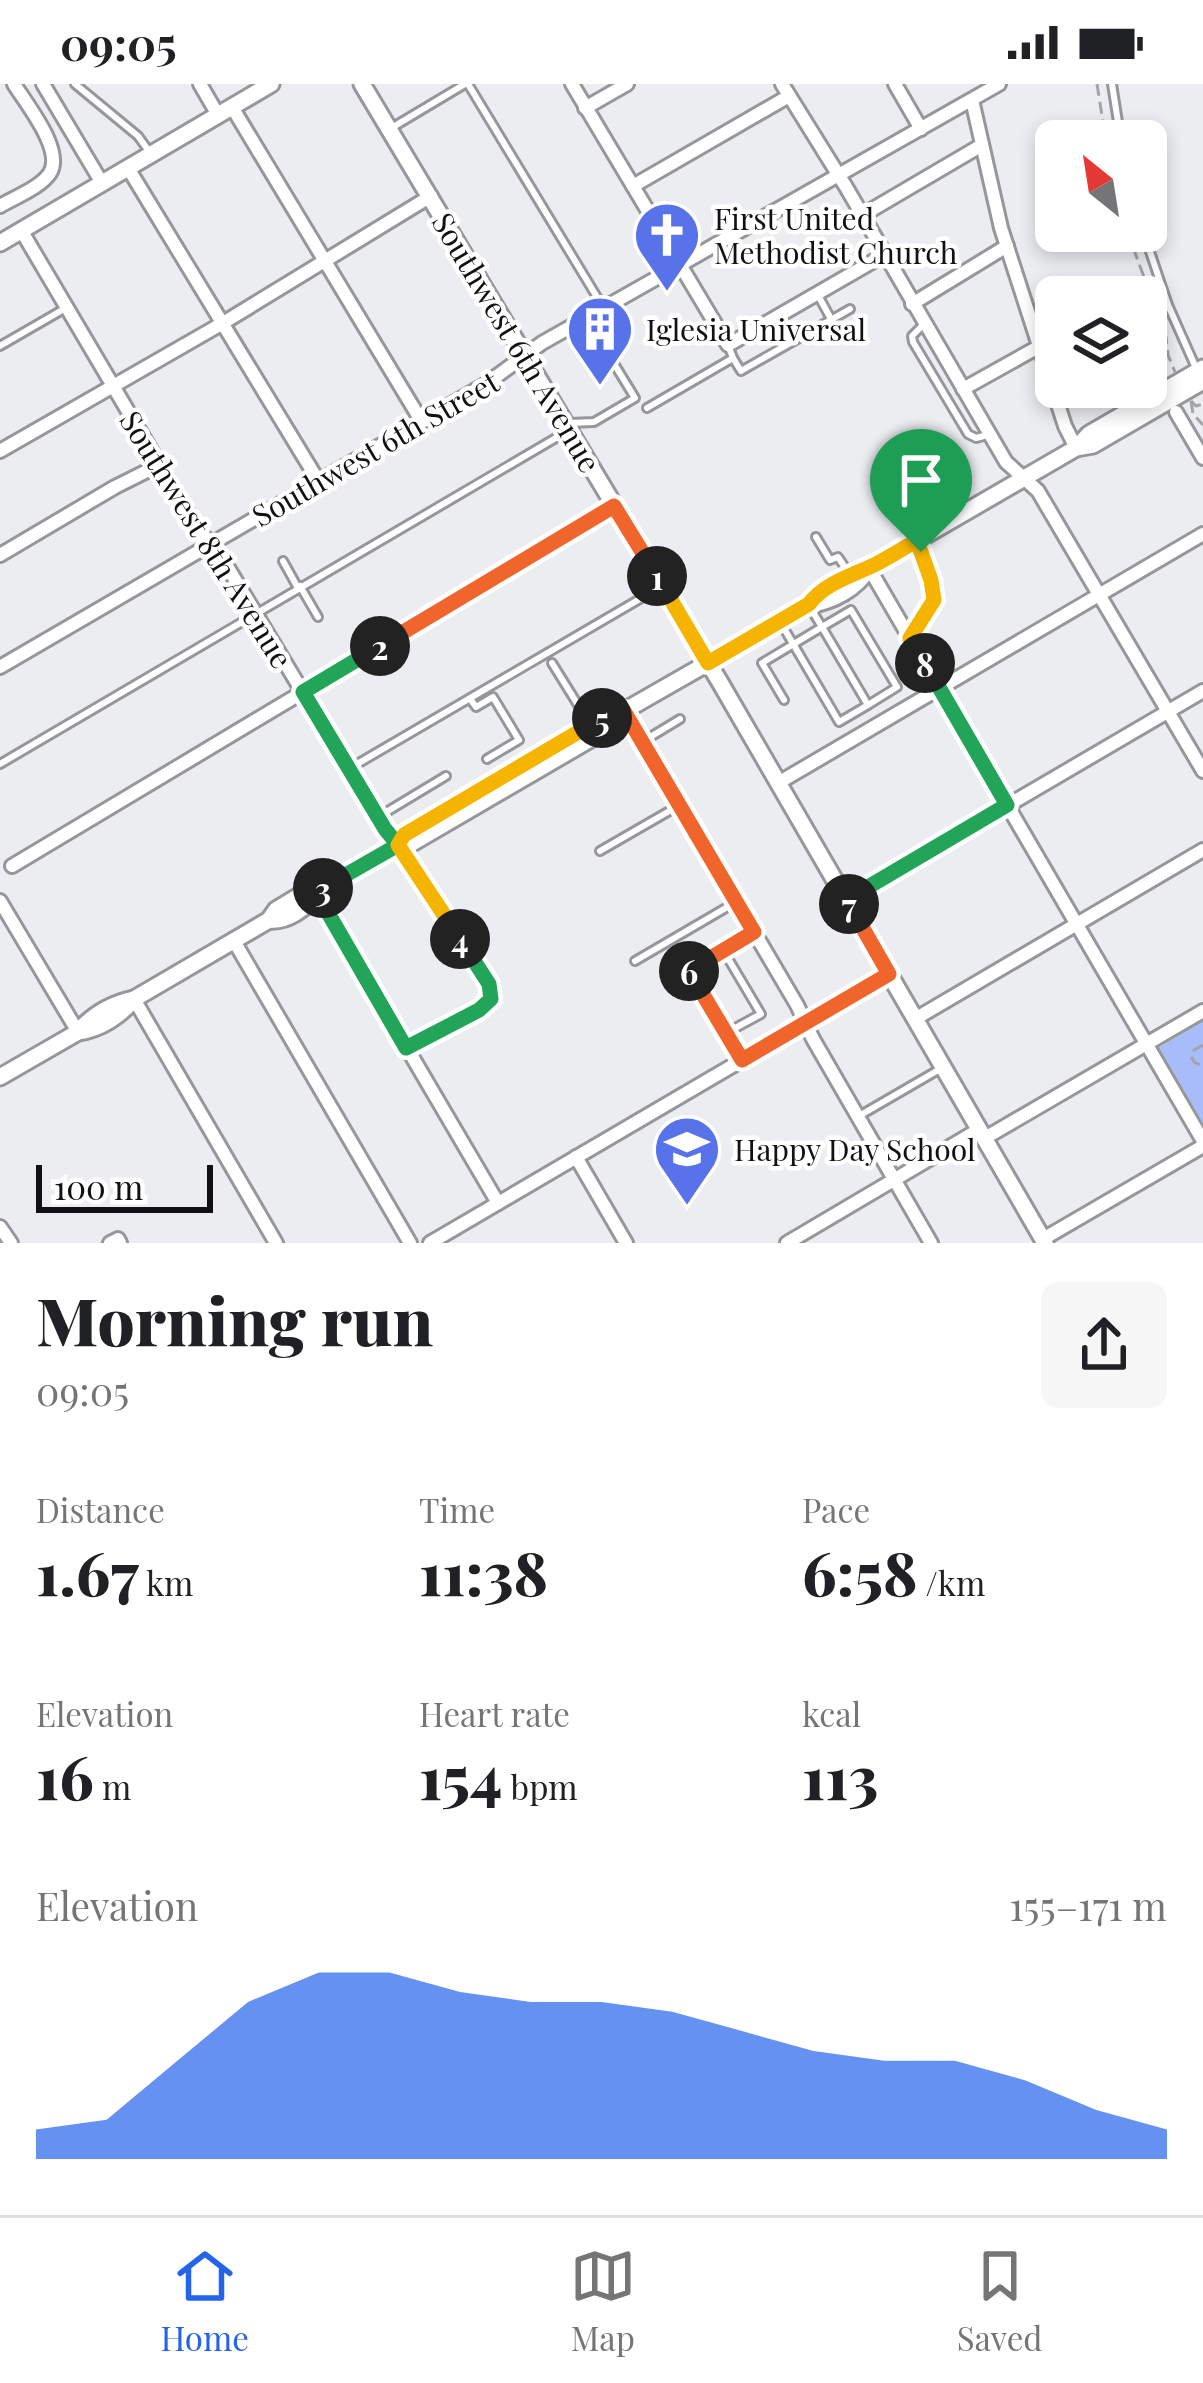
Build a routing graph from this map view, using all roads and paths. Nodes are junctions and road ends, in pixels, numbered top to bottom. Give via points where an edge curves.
1 (14, 84) edge
2 (63, 84) edge
3 (75, 84) edge
4 (200, 84) edge
5 (271, 84) edge
6 (362, 84) edge
7 (467, 84) edge
8 (572, 84) edge
9 (627, 84) edge
10 (895, 84) edge
11 (999, 84) edge
12 (1096, 84) edge
13 (1112, 84) edge
14 (45, 88) edge
15 (785, 90) edge
16 (972, 100) junction
17 (586, 108) junction
18 (225, 111) junction
19 (1102, 120) edge
20 (1117, 120) edge
21 (390, 129) junction
22 (921, 129) junction
23 (982, 145) junction
24 (151, 154) junction
25 (128, 168) junction
26 (838, 175) junction
27 (102, 183) junction
28 (633, 186) junction
29 (431, 196) junction
30 (0, 206) edge
31 (861, 216) junction
32 (21, 230) junction
33 (0, 243) edge
34 (1007, 246) junction
35 (1135, 252) edge
36 (1150, 252) edge
37 (884, 255) junction
38 (327, 261) junction
39 (680, 263) junction
40 (817, 293) junction
41 (912, 304) junction
42 (66, 307) junction
43 (603, 308) junction
44 (850, 309) dead end
45 (586, 318) junction
46 (831, 319) junction
47 (223, 322) junction
48 (924, 324) junction
49 (1035, 331) edge
50 (0, 346) edge
51 (1035, 349) edge
52 (730, 352) junction
53 (526, 356) junction
54 (1202, 376) edge
55 (1178, 377) dead end
56 (112, 385) junction
57 (963, 389) junction
58 (1203, 404) edge
59 (647, 408) dead end
60 (1059, 408) edge
61 (1176, 412) dead end
62 (422, 422) junction
63 (1203, 425) edge
64 (568, 427) junction
65 (990, 434) junction
66 (1076, 448) junction
67 (0, 451) edge
68 (1203, 458) edge
69 (159, 465) junction
70 (1024, 478) junction
71 (319, 482) junction
72 (614, 506) junction
73 (1203, 534) edge
74 (816, 537) dead end
75 (916, 541) junction
76 (213, 543) junction
77 (0, 555) edge
78 (283, 561) dead end
79 (869, 568) junction
80 (850, 575) junction
81 (663, 585) junction
82 (299, 587) junction
83 (1100, 594) junction
84 (809, 604) junction
85 (255, 612) junction
86 (318, 617) dead end
87 (780, 621) junction
88 (823, 627) junction
89 (910, 638) junction
90 (794, 644) junction
91 (552, 663) dead end
92 (708, 663) junction
93 (0, 667) edge
94 (939, 688) junction
95 (1203, 691) edge
96 (303, 692) junction
97 (471, 699) junction
98 (784, 700) dead end
99 (868, 704) junction
100 (624, 711) junction
101 (1168, 711) junction
102 (680, 719) dead end
103 (590, 726) junction
104 (641, 742) junction
105 (488, 759) dead end
106 (0, 764) edge
107 (349, 769) junction
108 (1203, 771) edge
109 (446, 776) dead end
110 (778, 783) junction
111 (1007, 805) junction
112 (678, 806) junction
113 (378, 817) junction
114 (398, 845) junction
115 (1203, 850) edge
116 (600, 851) dead end
117 (12, 866) dead end
118 (316, 892) junction
119 (846, 900) junction
120 (0, 901) edge
121 (736, 902) junction
122 (1076, 924) junction
123 (754, 932) junction
124 (234, 941) junction
125 (723, 950) junction
126 (635, 961) dead end
127 (889, 974) junction
128 (134, 999) junction
129 (1203, 1011) edge
130 (915, 1019) junction
131 (805, 1023) junction
132 (78, 1032) junction
133 (726, 1033) junction
134 (1146, 1044) junction
135 (1203, 1045) edge
136 (406, 1048) junction
137 (742, 1060) junction
138 (1203, 1066) edge
139 (943, 1067) junction
140 (0, 1077) edge
141 (859, 1116) junction
142 (982, 1134) junction
143 (1203, 1143) edge
144 (576, 1157) junction
145 (894, 1180) junction
146 (498, 1203) junction
147 (0, 1226) edge
148 (459, 1226) junction
149 (1044, 1241) edge
150 (11, 1243) edge
151 (110, 1243) edge
152 (120, 1243) edge
153 (276, 1243) edge
154 (410, 1243) edge
155 (430, 1243) edge
156 (469, 1243) edge
157 (626, 1243) edge
158 (787, 1243) edge
159 (931, 1243) edge

1 - 30 street via 54,155 40,183
2 - 14 lane
3 - 24 lane
4 - 18 street
5 - 18 street
6 - 21 street, Southwest 6th Avenue
7 - 21 lane
7 - 43 lane
8 - 17 street
9 - 17 street
10 - 22 street
11 - 16 street, Southwest 6th Street
12 - 19 path
13 - 20 lane
14 - 27 street
15 - 26 street
15 - 28 street
16 - 22 street, Southwest 6th Street
16 - 23 street
17 - 28 street
18 - 24 street
18 - 38 street
21 - 29 street, Southwest 6th Avenue
22 - 26 street, Southwest 6th Street
23 - 31 street
23 - 34 street
24 - 25 street
25 - 27 street
25 - 47 street
26 - 31 street
26 - 39 street, Southwest 6th Street
27 - 32 street
28 - 39 street
29 - 38 street
29 - 53 street, Southwest 6th Avenue
31 - 37 street
32 - 33 street
32 - 42 street, Southwest 8th Avenue
34 - 41 street
34 - 49 street
35 - 55 path
36 - 54 lane
37 - 40 street
37 - 41 street
38 - 47 street
38 - 62 street
39 - 43 street, Southwest 6th Street
39 - 52 street
40 - 46 lane
40 - 52 street
41 - 48 street
42 - 50 lane
42 - 56 street, Southwest 8th Avenue
43 - 45 street, Southwest 6th Street
44 - 46 lane
45 - 53 street, Southwest 6th Street
45 - 64 lane via 634,398
46 - 52 lane via 741,371
47 - 56 street
47 - 71 street
48 - 57 street
48 - 65 lane via 913,341 968,434
51 - 57 street
52 - 59 lane
53 - 62 street, Southwest 6th Street
53 - 64 street, Southwest 6th Avenue
54 - 66 street
56 - 67 street
56 - 69 street, Southwest 8th Avenue
57 - 65 street
58 - 63 path via 1190,398
60 - 66 street
61 - 68 street
62 - 71 street, Southwest 6th Street
64 - 72 street, Southwest 6th Avenue
64 - 82 lane
65 - 70 street
66 - 70 street
69 - 76 street, Southwest 8th Avenue
69 - 77 street
70 - 75 street
70 - 83 street
71 - 76 street, Southwest 6th Street
72 - 81 street, Southwest 6th Avenue
72 - 96 street
73 - 83 street
74 - 80 lane
75 - 79 street
75 - 89 path via 934,600
76 - 85 street, Southwest 8th Avenue
76 - 93 street, Southwest 6th Street
78 - 82 lane
79 - 80 street
79 - 84 street via 860,583
79 - 89 street
80 - 84 street
81 - 92 street, Southwest 6th Avenue
81 - 97 lane
82 - 85 lane
82 - 86 lane
83 - 94 street
83 - 101 street
84 - 87 street
84 - 88 lane
85 - 96 street, Southwest 8th Avenue
85 - 106 lane
87 - 90 lane
87 - 92 street
88 - 90 lane
88 - 99 lane
88 - 99 lane via 851,610 897,687
89 - 94 street
90 - 98 lane via 762,663
90 - 99 lane via 839,722
91 - 103 lane
92 - 100 street
92 - 110 street, Southwest 6th Avenue
94 - 110 street
94 - 111 street
95 - 101 street
96 - 107 street, Southwest 8th Avenue
96 - 117 street
97 - 105 lane via 476,707 493,697 519,740
97 - 107 lane
100 - 103 street
100 - 104 street
100 - 114 street via 610,727
101 - 108 street
101 - 111 street
102 - 104 lane
103 - 114 street
104 - 112 street
107 - 113 street, Southwest 8th Avenue
109 - 113 lane
110 - 119 street, Southwest 6th Avenue
111 - 119 street
111 - 122 street
112 - 116 lane
112 - 121 street
113 - 114 street, Southwest 8th Avenue
114 - 118 street
114 - 136 street, Southwest 8th Avenue via 491,990 479,1010
115 - 122 street
118 - 124 street
118 - 136 street
119 - 127 street, Southwest 6th Avenue
120 - 132 street
121 - 123 street
121 - 126 lane
122 - 130 street
122 - 134 street
123 - 125 lane
123 - 131 street
124 - 128 street
124 - 154 street
125 - 133 lane via 760,1014
125 - 133 lane via 688,971
127 - 130 street, Southwest 6th Avenue
127 - 131 street
128 - 132 street via 117,1002
128 - 153 street
129 - 134 street
130 - 139 street, Southwest 6th Avenue
131 - 137 street
131 - 141 street
132 - 140 street
133 - 137 lane
134 - 142 street
134 - 143 street
135 - 138 path via 1192,1056
136 - 146 street
137 - 144 street
139 - 141 lane
139 - 142 street, Southwest 6th Avenue
141 - 145 street
142 - 145 street
142 - 149 street, Southwest 6th Avenue
143 - 149 street
144 - 146 street
144 - 157 street
145 - 158 street
145 - 159 street
146 - 148 street
147 - 150 street
148 - 155 street
148 - 156 street
151 - 152 street

